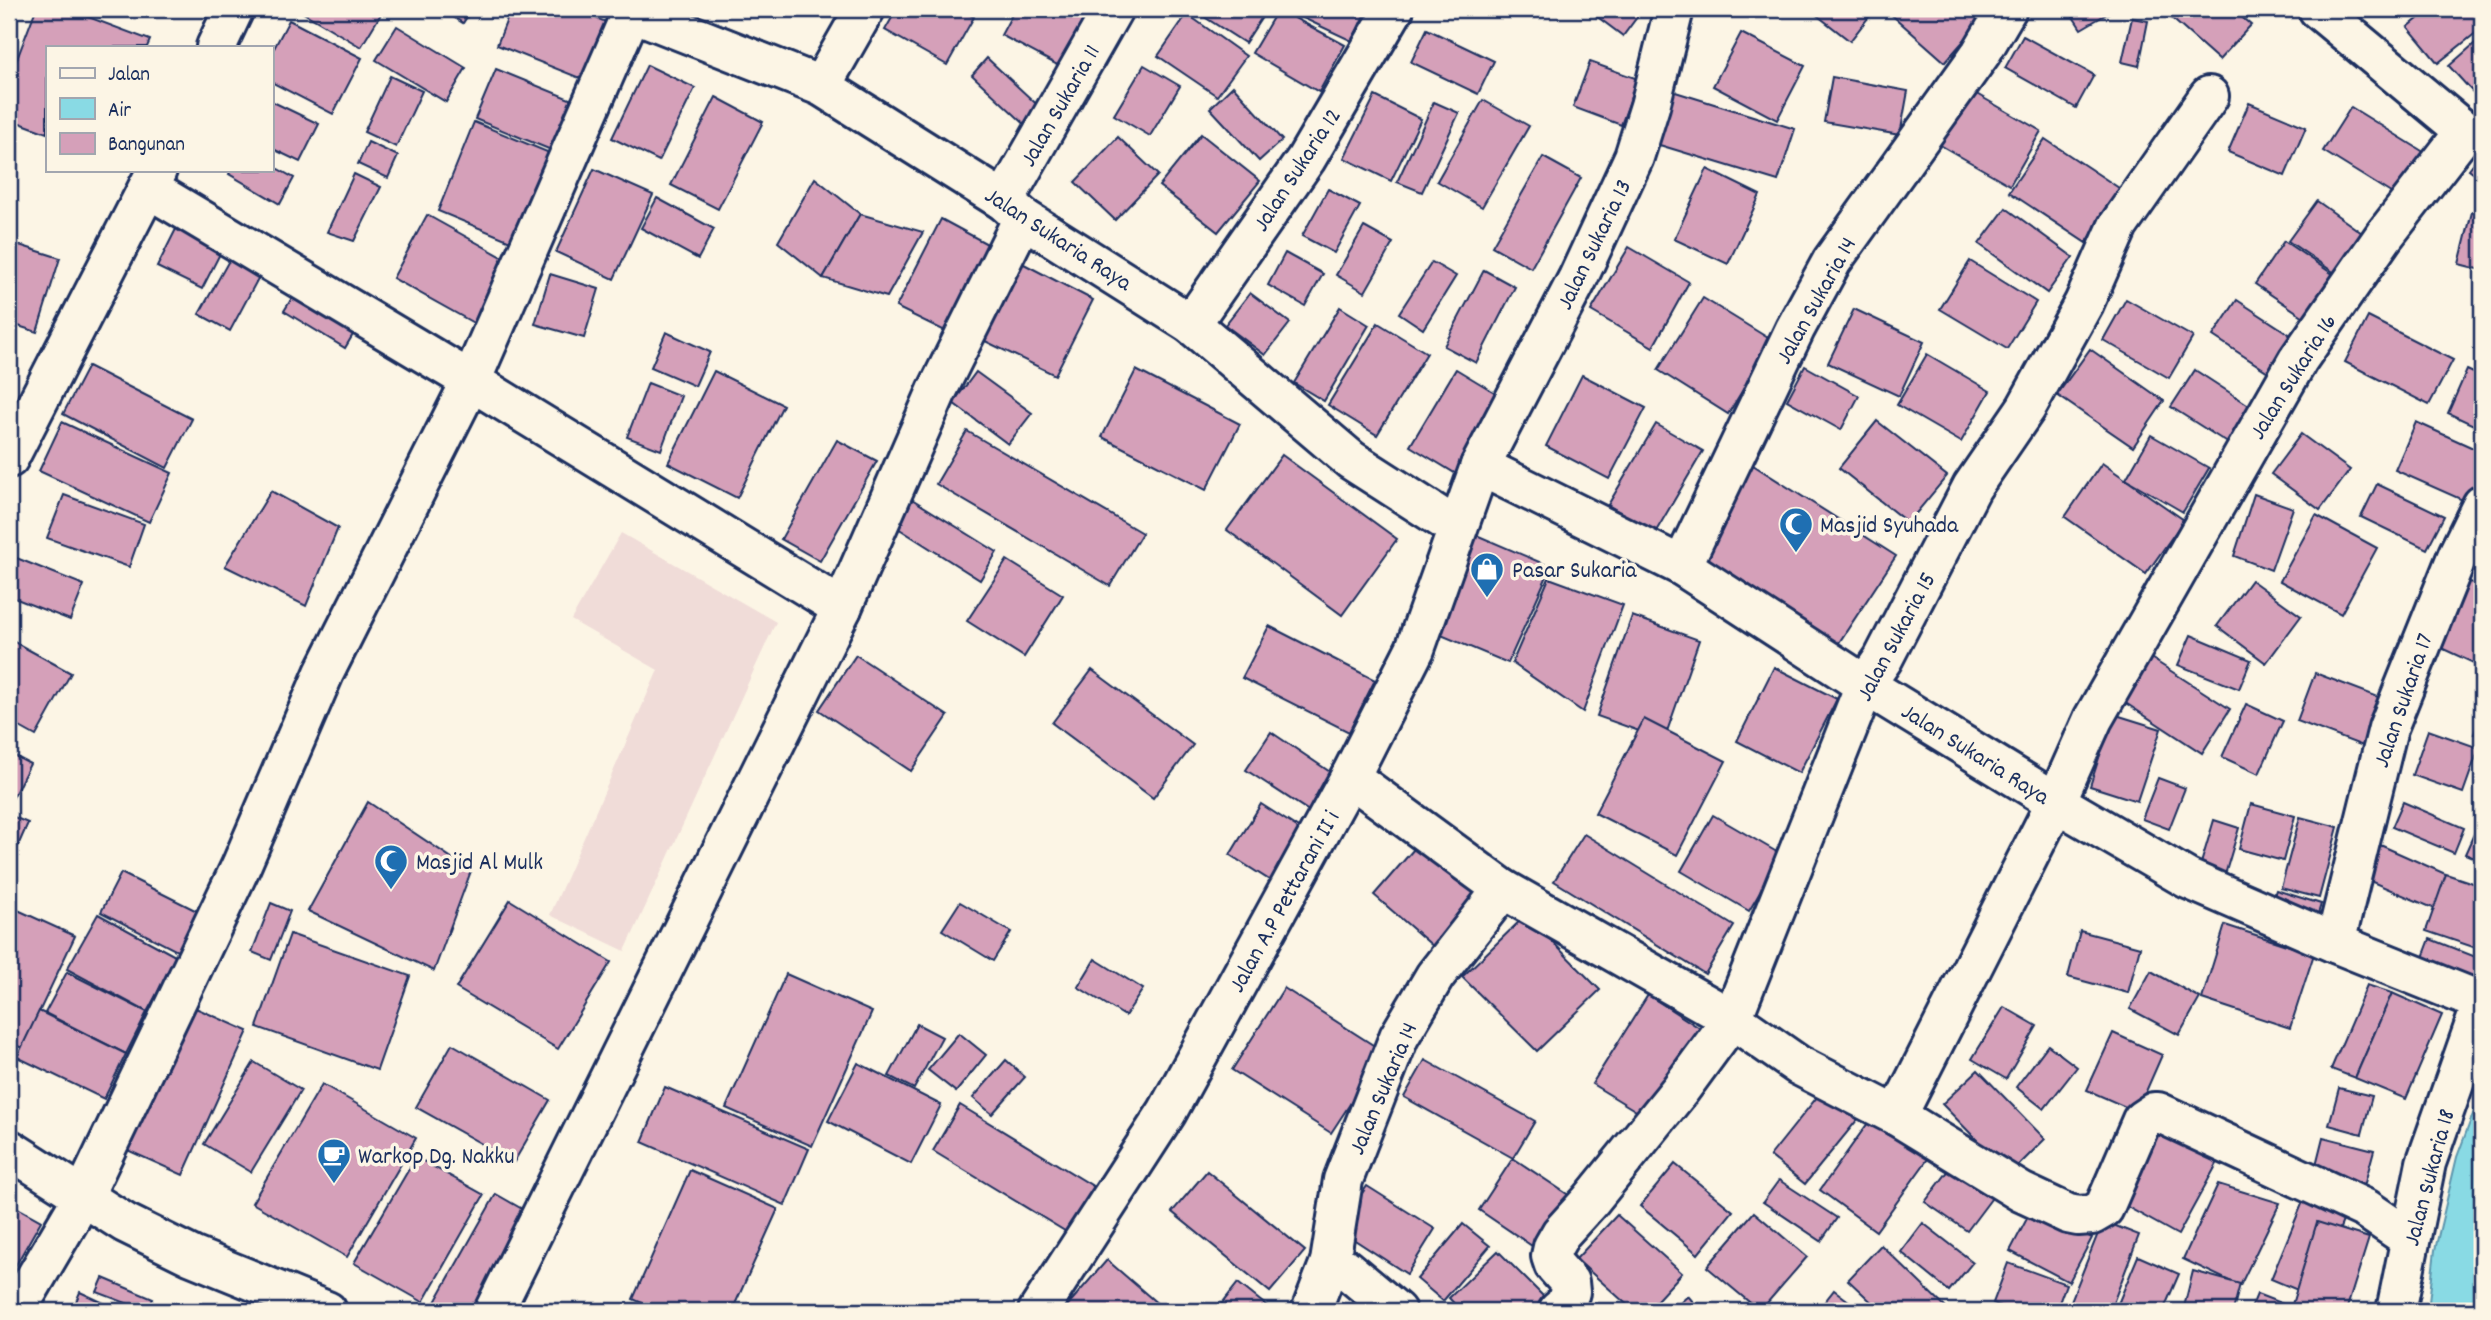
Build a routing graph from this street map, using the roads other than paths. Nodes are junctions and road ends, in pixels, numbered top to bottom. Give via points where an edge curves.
1 (234, 9) edge
2 (865, 9) edge
3 (1113, 9) edge
4 (1394, 9) edge
5 (1674, 9) edge
6 (2007, 9) edge
7 (2318, 9) edge
8 (630, 10) edge
9 (216, 46) edge
10 (821, 86) junction
11 (2209, 96) dead end
12 (153, 179) edge
13 (1013, 210) junction
14 (1191, 324) junction
15 (471, 381) junction
16 (9, 458) edge
17 (1480, 466) junction
18 (2482, 505) edge
19 (1457, 528) junction
20 (1682, 566) junction
21 (842, 608) junction
22 (1865, 685) junction
23 (1350, 777) junction
24 (2056, 802) junction
25 (1503, 889) junction
26 (2335, 943) junction
27 (2482, 1003) edge
28 (1732, 1019) junction
29 (1897, 1116) junction
30 (9, 1149) edge
31 (84, 1195) junction
32 (2410, 1239) junction
33 (1330, 1262) junction
34 (16, 1311) edge
35 (327, 1311) edge
36 (494, 1311) edge
37 (1038, 1311) edge
38 (1311, 1311) edge
39 (1396, 1311) edge
40 (1558, 1311) edge
41 (2396, 1311) edge

1 - 9 street
2 - 10 street
3 - 13 street, Jalan Sukaria 11
4 - 14 street, Jalan Sukaria 12 via 1306,159
5 - 17 street, Jalan Sukaria 13 via 1633,157 1578,278
6 - 20 street, Jalan Sukaria 14 via 1981,53 1832,261
7 - 24 street, Jalan Sukaria 16 via 2461,128 2460,138 2384,236 2298,360 2094,719
8 - 10 street, Jalan Sukaria Raya
8 - 15 street
10 - 13 street, Jalan Sukaria Raya
11 - 22 street, Jalan Sukaria 15 via 2118,226 2084,303 2026,408 1972,487 1908,614
12 - 15 street
12 - 16 street
13 - 14 street, Jalan Sukaria Raya
13 - 21 street, Jalan Sukaria 11
14 - 19 street, Jalan Sukaria Raya via 1351,460
15 - 21 street
15 - 31 street via 324,673 241,866
17 - 19 street, Jalan A.P Pettarani II i
17 - 20 street, Jalan Sukaria Raya
18 - 26 street, Jalan Sukaria 17 via 2388,728
19 - 23 street, Jalan A.P Pettarani II i via 1415,649
20 - 22 street, Jalan Sukaria Raya
21 - 36 street, Jalan Sukaria 11
22 - 24 street, Jalan Sukaria Raya
22 - 28 street, Jalan Sukaria 15
23 - 25 street
23 - 37 street, Jalan A.P Pettarani II i via 1167,1112
24 - 26 street, Jalan Sukaria Raya via 2188,879
24 - 29 street
25 - 28 street
25 - 33 street, Jalan Sukaria 14 via 1435,976 1399,1037 1343,1180
26 - 27 street, Jalan Sukaria Raya
27 - 32 street, Jalan Sukaria 18 via 2426,1163
28 - 29 street via 1797,1065
28 - 40 street, Jalan Sukaria 15 via 1680,1090 1561,1233 1551,1256 1569,1282 1570,1292
29 - 32 street via 2021,1192 2078,1216 2104,1208 2142,1120 2158,1112 2366,1209
30 - 31 street
31 - 34 street
31 - 35 street via 125,1223 192,1256
32 - 41 street, Jalan Sukaria 18
33 - 38 street, Jalan Sukaria 14
33 - 39 street via 1346,1269

